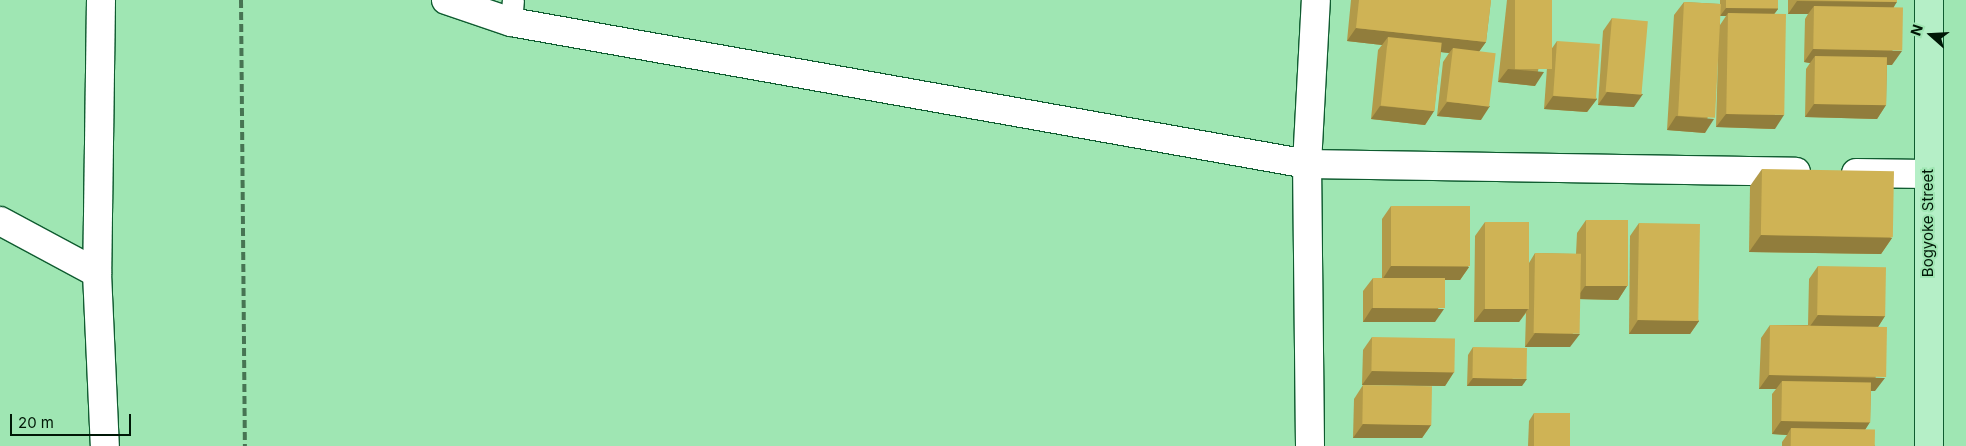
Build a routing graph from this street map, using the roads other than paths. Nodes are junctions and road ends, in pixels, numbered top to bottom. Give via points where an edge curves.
1 (101, 0) edge
2 (446, 0) edge
3 (1316, 0) edge
4 (1929, 0) edge
5 (512, 11) edge
6 (1307, 164) junction
7 (1927, 174) junction
8 (0, 221) edge
9 (97, 273) junction
10 (105, 446) edge
11 (1310, 446) edge
12 (1929, 446) edge

1 - 9 street
2 - 5 street
3 - 6 street
4 - 7 main road, Bogyoke Street
5 - 6 street
6 - 7 street
6 - 11 street
7 - 12 main road, Bogyoke Street
8 - 9 street
9 - 10 street

